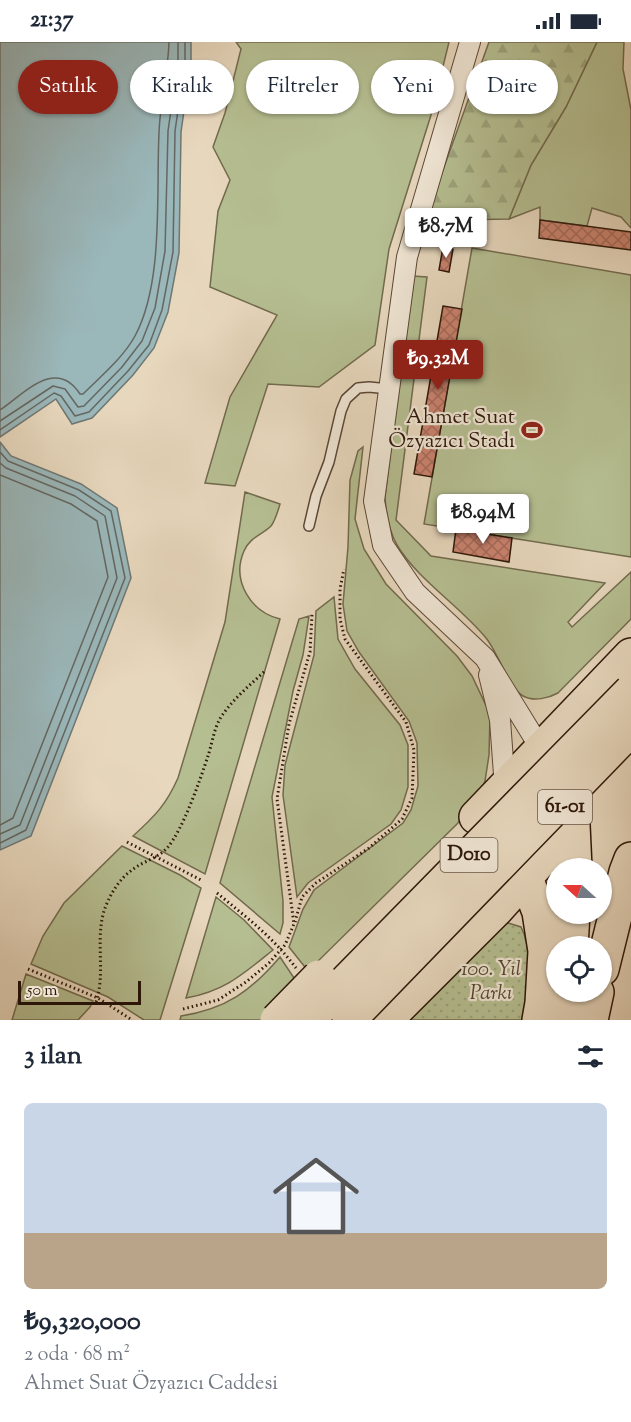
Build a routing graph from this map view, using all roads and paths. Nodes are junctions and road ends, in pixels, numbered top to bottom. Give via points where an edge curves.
1 (470, 42) edge
2 (389, 389) junction
3 (309, 526) dead end
4 (344, 569) dead end
5 (312, 614) dead end
6 (631, 655) edge
7 (485, 658) junction
8 (266, 670) dead end
9 (631, 691) edge
10 (631, 729) edge
11 (541, 749) junction
12 (505, 788) junction
13 (573, 825) junction
14 (127, 842) dead end
15 (157, 856) junction
16 (575, 858) edge
17 (631, 860) edge
18 (525, 875) junction
19 (203, 881) dead end
20 (217, 893) dead end
21 (294, 924) junction
22 (610, 936) edge
23 (281, 949) junction
24 (28, 969) dead end
25 (302, 976) dead end
26 (98, 998) junction
27 (96, 1002) dead end
28 (565, 1002) edge
29 (595, 1002) edge
30 (183, 1009) dead end
31 (132, 1020) edge
32 (277, 1020) edge
33 (308, 1020) edge
34 (349, 1020) edge
35 (386, 1020) edge
36 (539, 1020) edge
37 (562, 1020) edge
38 (591, 1020) edge

1 - 2 street via 407,256
2 - 3 lane via 358,388 346,399
2 - 7 street via 374,501 383,545 415,592
4 - 21 path via 340,619 345,639 406,722 414,750 412,798 402,819 302,897
5 - 21 path via 310,652 289,724 277,799
6 - 11 highway
7 - 11 street
7 - 12 street via 500,720
8 - 15 path via 220,718 182,820 168,847
9 - 33 highway, D010, bridge
10 - 34 highway, D010, bridge
11 - 12 highway
11 - 13 highway, 61-01
12 - 18 highway, 61-01
12 - 32 highway, bridge
13 - 16 highway, 61-01
13 - 18 highway
14 - 15 path
15 - 19 path
15 - 26 path via 124,877 104,912
17 - 22 highway
18 - 35 highway via 498,908
18 - 36 highway, 61-01 via 538,912 545,951
20 - 23 path
21 - 23 path
23 - 25 path
23 - 30 path via 246,982 219,1000
24 - 26 path
26 - 27 path
26 - 31 path
28 - 37 highway
29 - 38 highway

